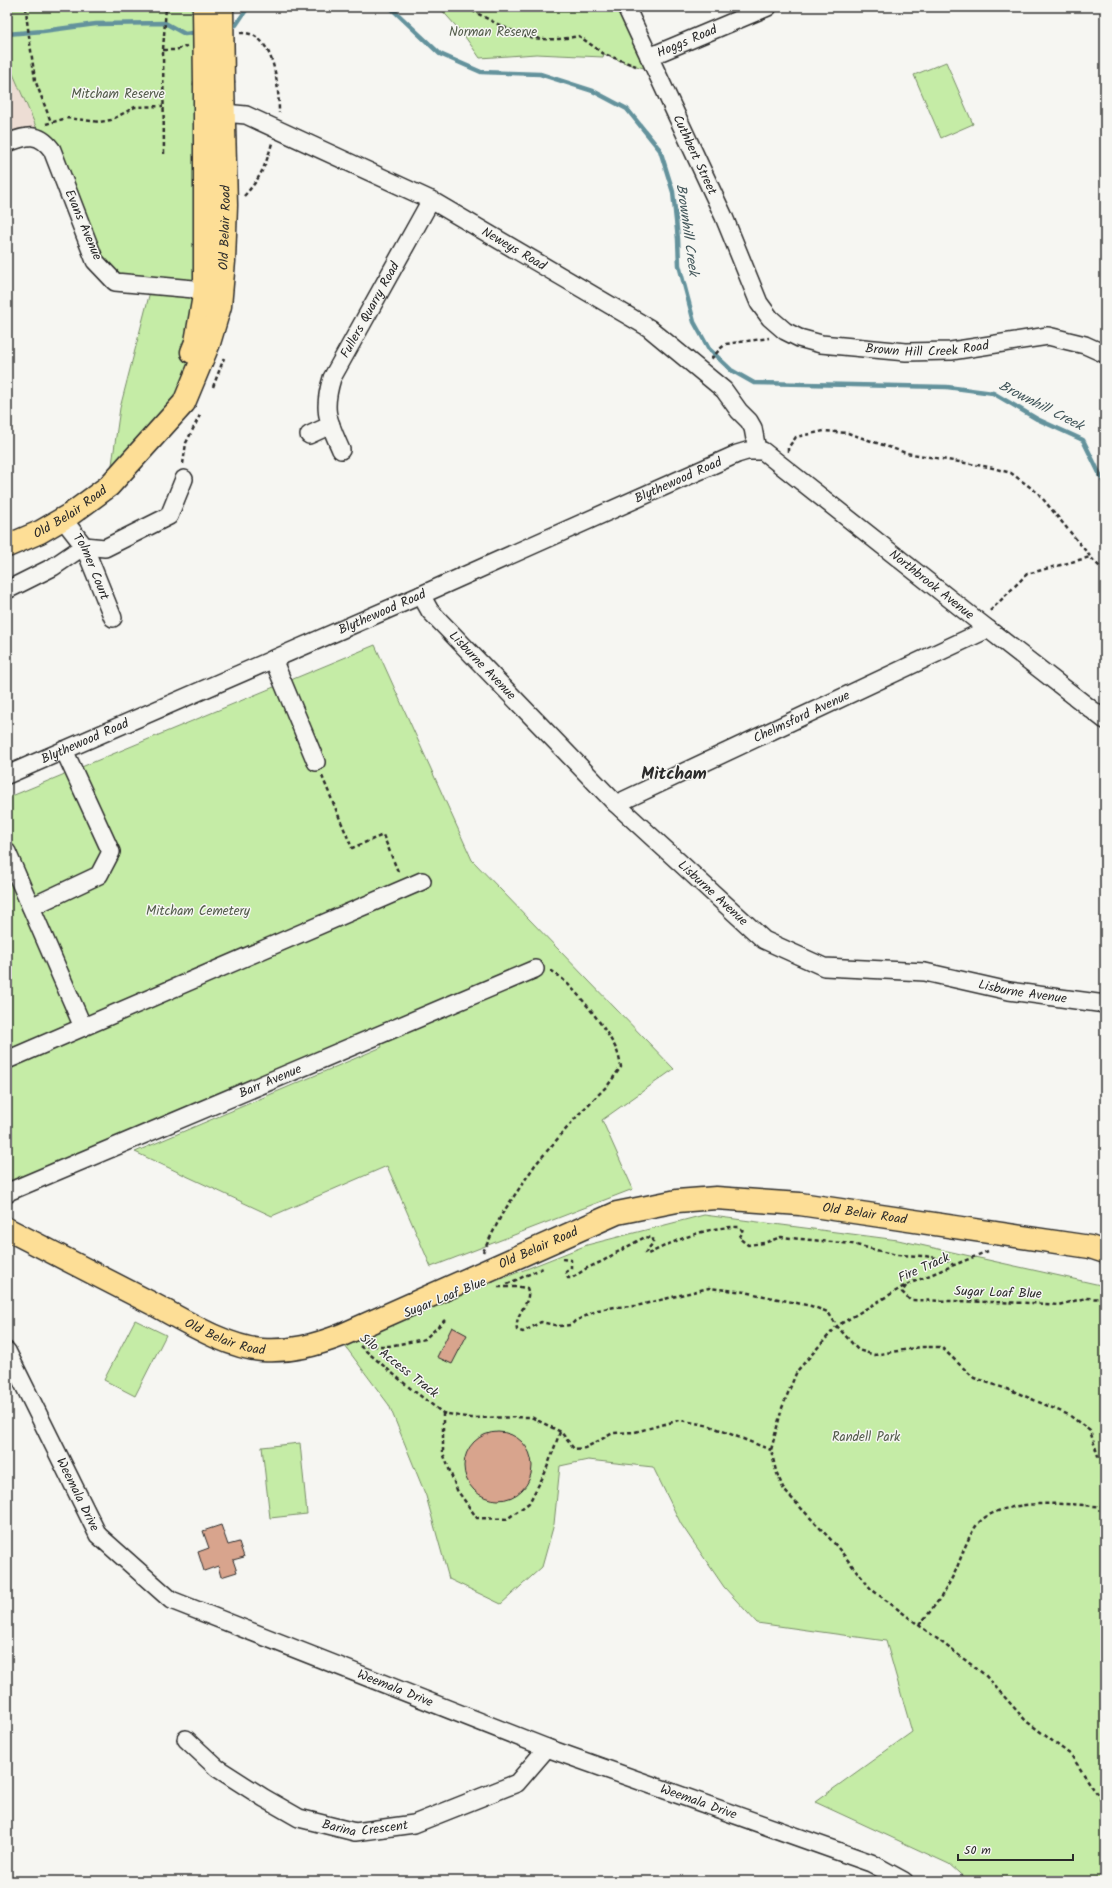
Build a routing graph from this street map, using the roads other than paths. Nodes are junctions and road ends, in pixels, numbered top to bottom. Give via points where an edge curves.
1 (204, 7) edge
2 (222, 7) edge
3 (626, 7) edge
4 (768, 7) edge
5 (652, 62) junction
6 (214, 84) junction
7 (214, 112) junction
8 (7, 143) edge
9 (431, 200) junction
10 (213, 291) junction
11 (759, 304) joint
12 (1105, 354) edge
13 (331, 425) junction
14 (309, 435) dead end
15 (341, 450) dead end
16 (757, 450) junction
17 (184, 479) dead end
18 (63, 519) junction
19 (7, 546) edge
20 (84, 546) junction
21 (7, 590) edge
22 (421, 595) junction
23 (113, 618) dead end
24 (983, 626) junction
25 (273, 659) junction
26 (1105, 720) edge
27 (64, 750) junction
28 (316, 762) road end
29 (7, 775) edge
30 (616, 804) junction
31 (7, 852) edge
32 (422, 882) dead end
33 (31, 907) junction
34 (535, 968) road end
35 (1105, 1004) edge
36 (83, 1027) junction
37 (7, 1060) edge
38 (7, 1194) edge
39 (7, 1229) edge
40 (1105, 1252) edge
41 (7, 1351) edge
42 (186, 1739) dead end
43 (546, 1748) junction
44 (904, 1881) edge

1 - 6 main road, Old Belair Road, bridge
2 - 6 main road, Old Belair Road, bridge
3 - 5 street, Cuthbert Street
4 - 5 street, Hoggs Road
5 - 11 street, Cuthbert Street via 724,217
6 - 7 main road, Old Belair Road
7 - 9 street, Neweys Road via 246,115
7 - 10 main road, Old Belair Road
8 - 10 street, Evans Avenue via 23,138 41,138 52,150 96,261 115,282
9 - 13 street, Fullers Quarry Road via 332,378 326,409
9 - 16 street, Neweys Road via 649,328 724,390 753,428
10 - 18 main road, Old Belair Road via 176,394 158,433 109,486
11 - 12 street, Brown Hill Creek Road via 781,328 799,338 821,344 906,352 951,350 1048,336 1085,345
13 - 14 street
13 - 15 street, Fullers Quarry Road
16 - 22 street, Blythewood Road via 737,454
16 - 24 street, Northbrook Avenue via 763,452
17 - 20 street via 169,516 105,548
18 - 19 main road, Old Belair Road
18 - 20 street, Tolmer Court
20 - 21 street via 53,567
20 - 23 street, Tolmer Court
22 - 25 street, Blythewood Road
22 - 30 street, Lisburne Avenue via 430,611
24 - 26 street, Northbrook Avenue
24 - 30 street, Chelmsford Avenue
25 - 27 street, Blythewood Road
25 - 28 street
27 - 29 street, Blythewood Road
27 - 33 street via 111,852 99,875
30 - 35 street, Lisburne Avenue via 764,940 824,967 925,972 1009,991
31 - 33 street
32 - 36 street
33 - 36 street
34 - 38 street, Barr Avenue
36 - 37 street
39 - 40 main road, Old Belair Road via 183,1320 231,1342 261,1350 286,1350 351,1340 617,1213 677,1201 716,1198 800,1204 1083,1246
41 - 43 street, Weemala Drive via 98,1536 171,1600
42 - 43 street, Barina Crescent via 217,1768 299,1818 355,1832 414,1824 517,1783
43 - 44 street, Weemala Drive via 871,1863

